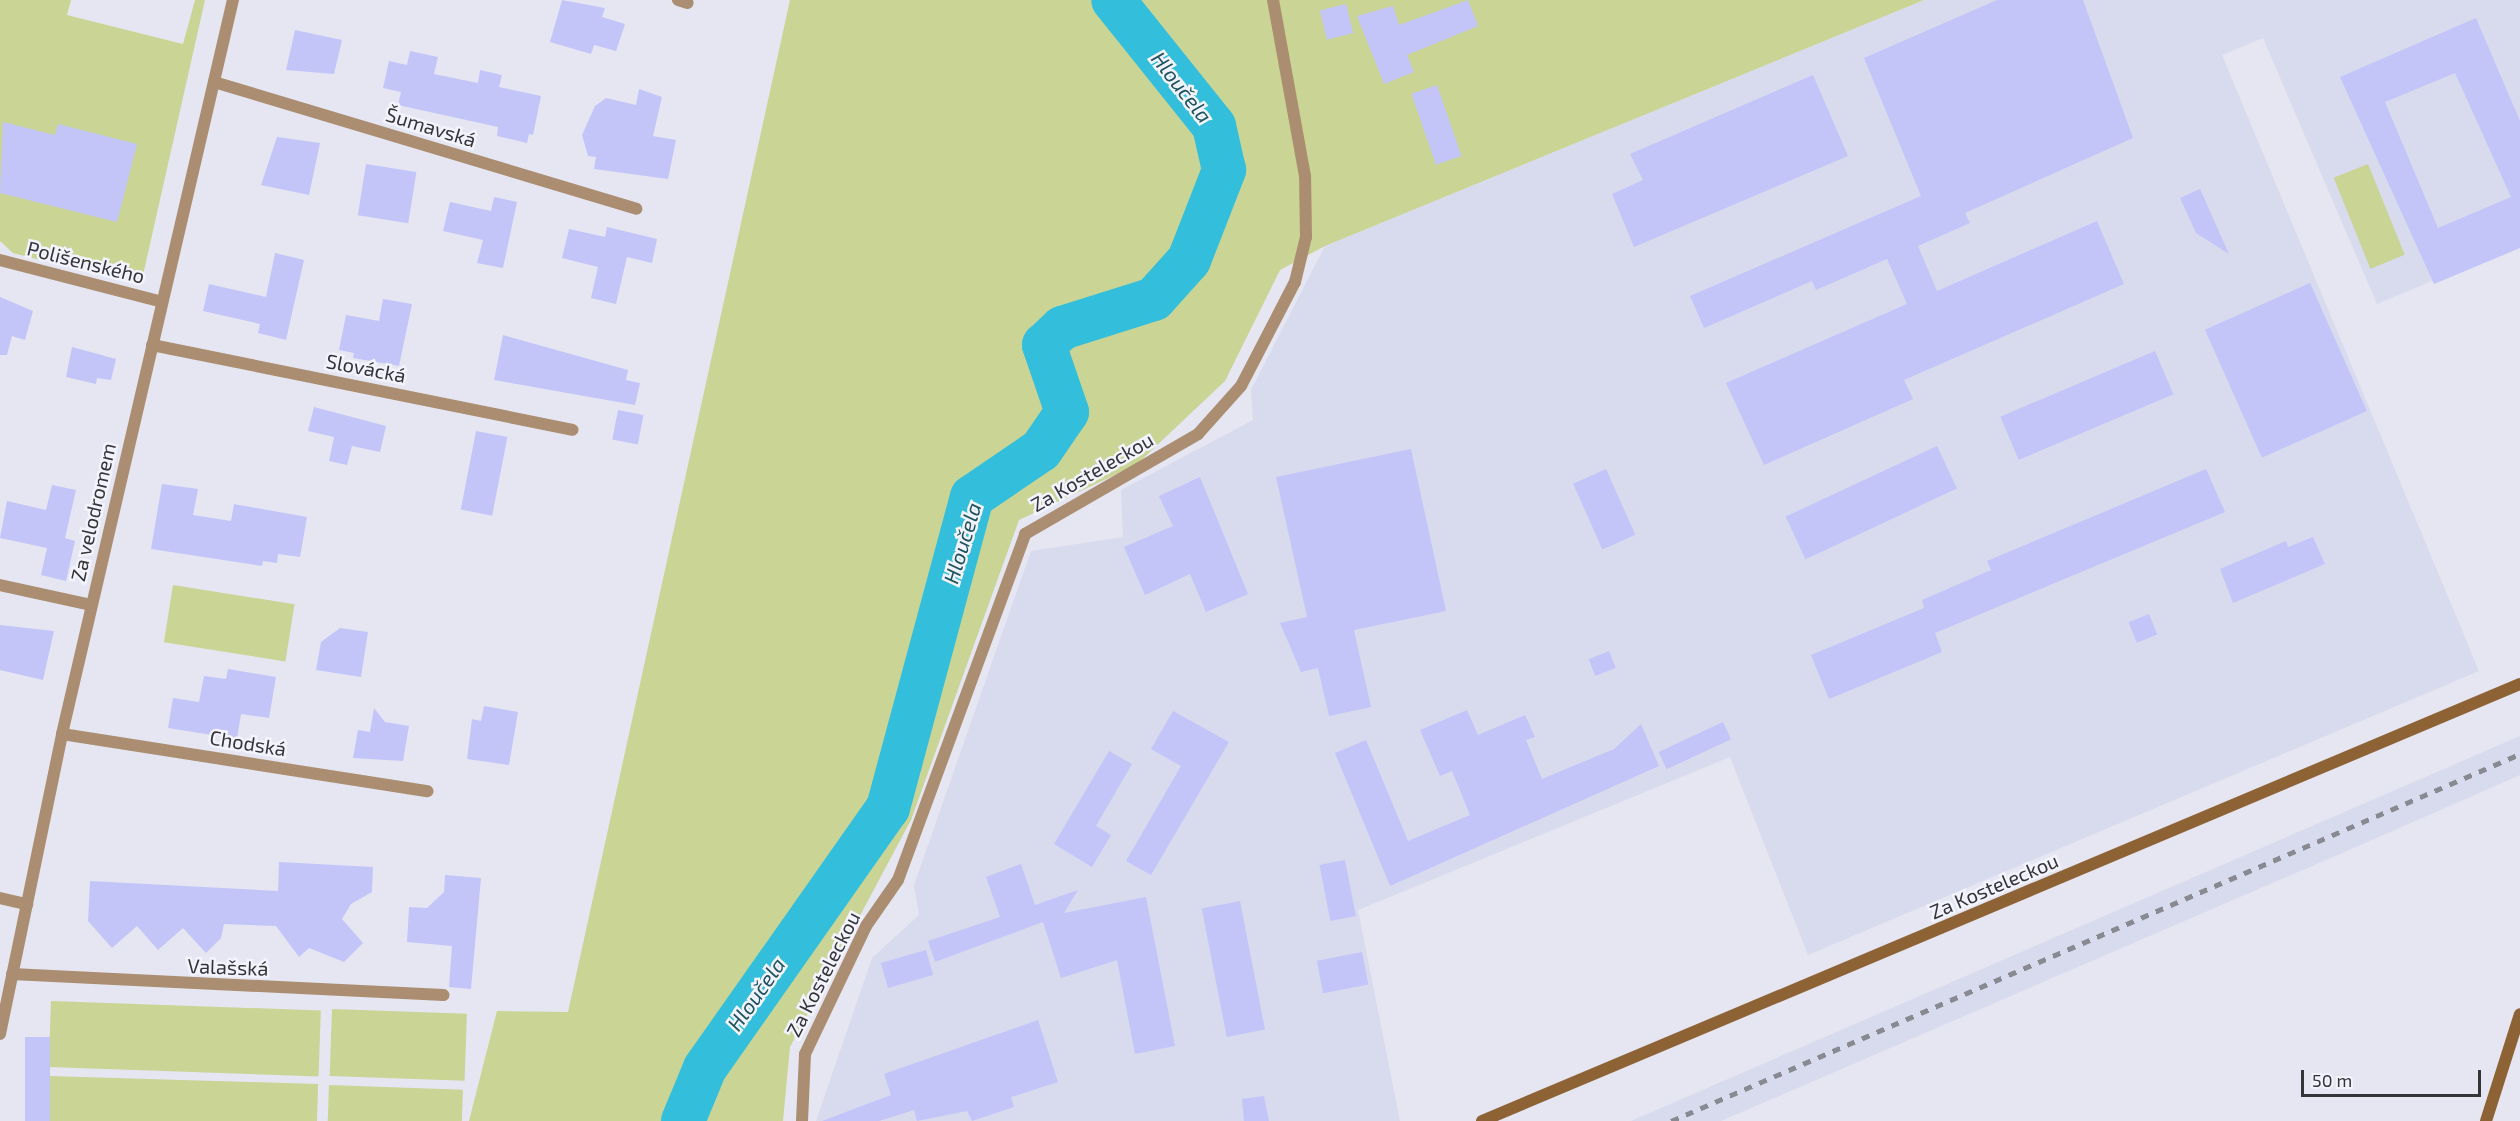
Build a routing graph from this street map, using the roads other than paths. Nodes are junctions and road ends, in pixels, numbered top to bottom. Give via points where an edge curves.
1 (233, 0) edge
2 (1273, 0) edge
3 (214, 82) junction
4 (636, 209) dead end
5 (0, 260) edge
6 (162, 302) junction
7 (152, 345) junction
8 (573, 430) dead end
9 (0, 585) edge
10 (92, 605) junction
11 (2520, 684) edge
12 (62, 734) junction
13 (428, 791) dead end
14 (0, 898) edge
15 (27, 904) junction
16 (12, 974) junction
17 (442, 995) dead end
18 (2520, 1014) edge
19 (0, 1034) edge
20 (802, 1121) edge
21 (1482, 1121) edge
22 (2486, 1121) edge

1 - 3 street, Za velodromem
2 - 20 street, Za Kosteleckou via 1305,176 1306,237 1295,282 1241,386 1198,434 1025,534 898,880 866,926 805,1054
3 - 4 street, Šumavská
3 - 6 street, Za velodromem
5 - 6 street, Polišenského
6 - 7 street, Za velodromem
7 - 8 street, Slovácká
7 - 10 street, Za velodromem
9 - 10 street
10 - 12 street, Za velodromem
11 - 21 street, Za Kosteleckou
12 - 13 street, Chodská
12 - 15 street, Za velodromem
14 - 15 street
15 - 16 street, Za velodromem
16 - 17 street, Valašská
16 - 19 street, Za velodromem
18 - 22 street

